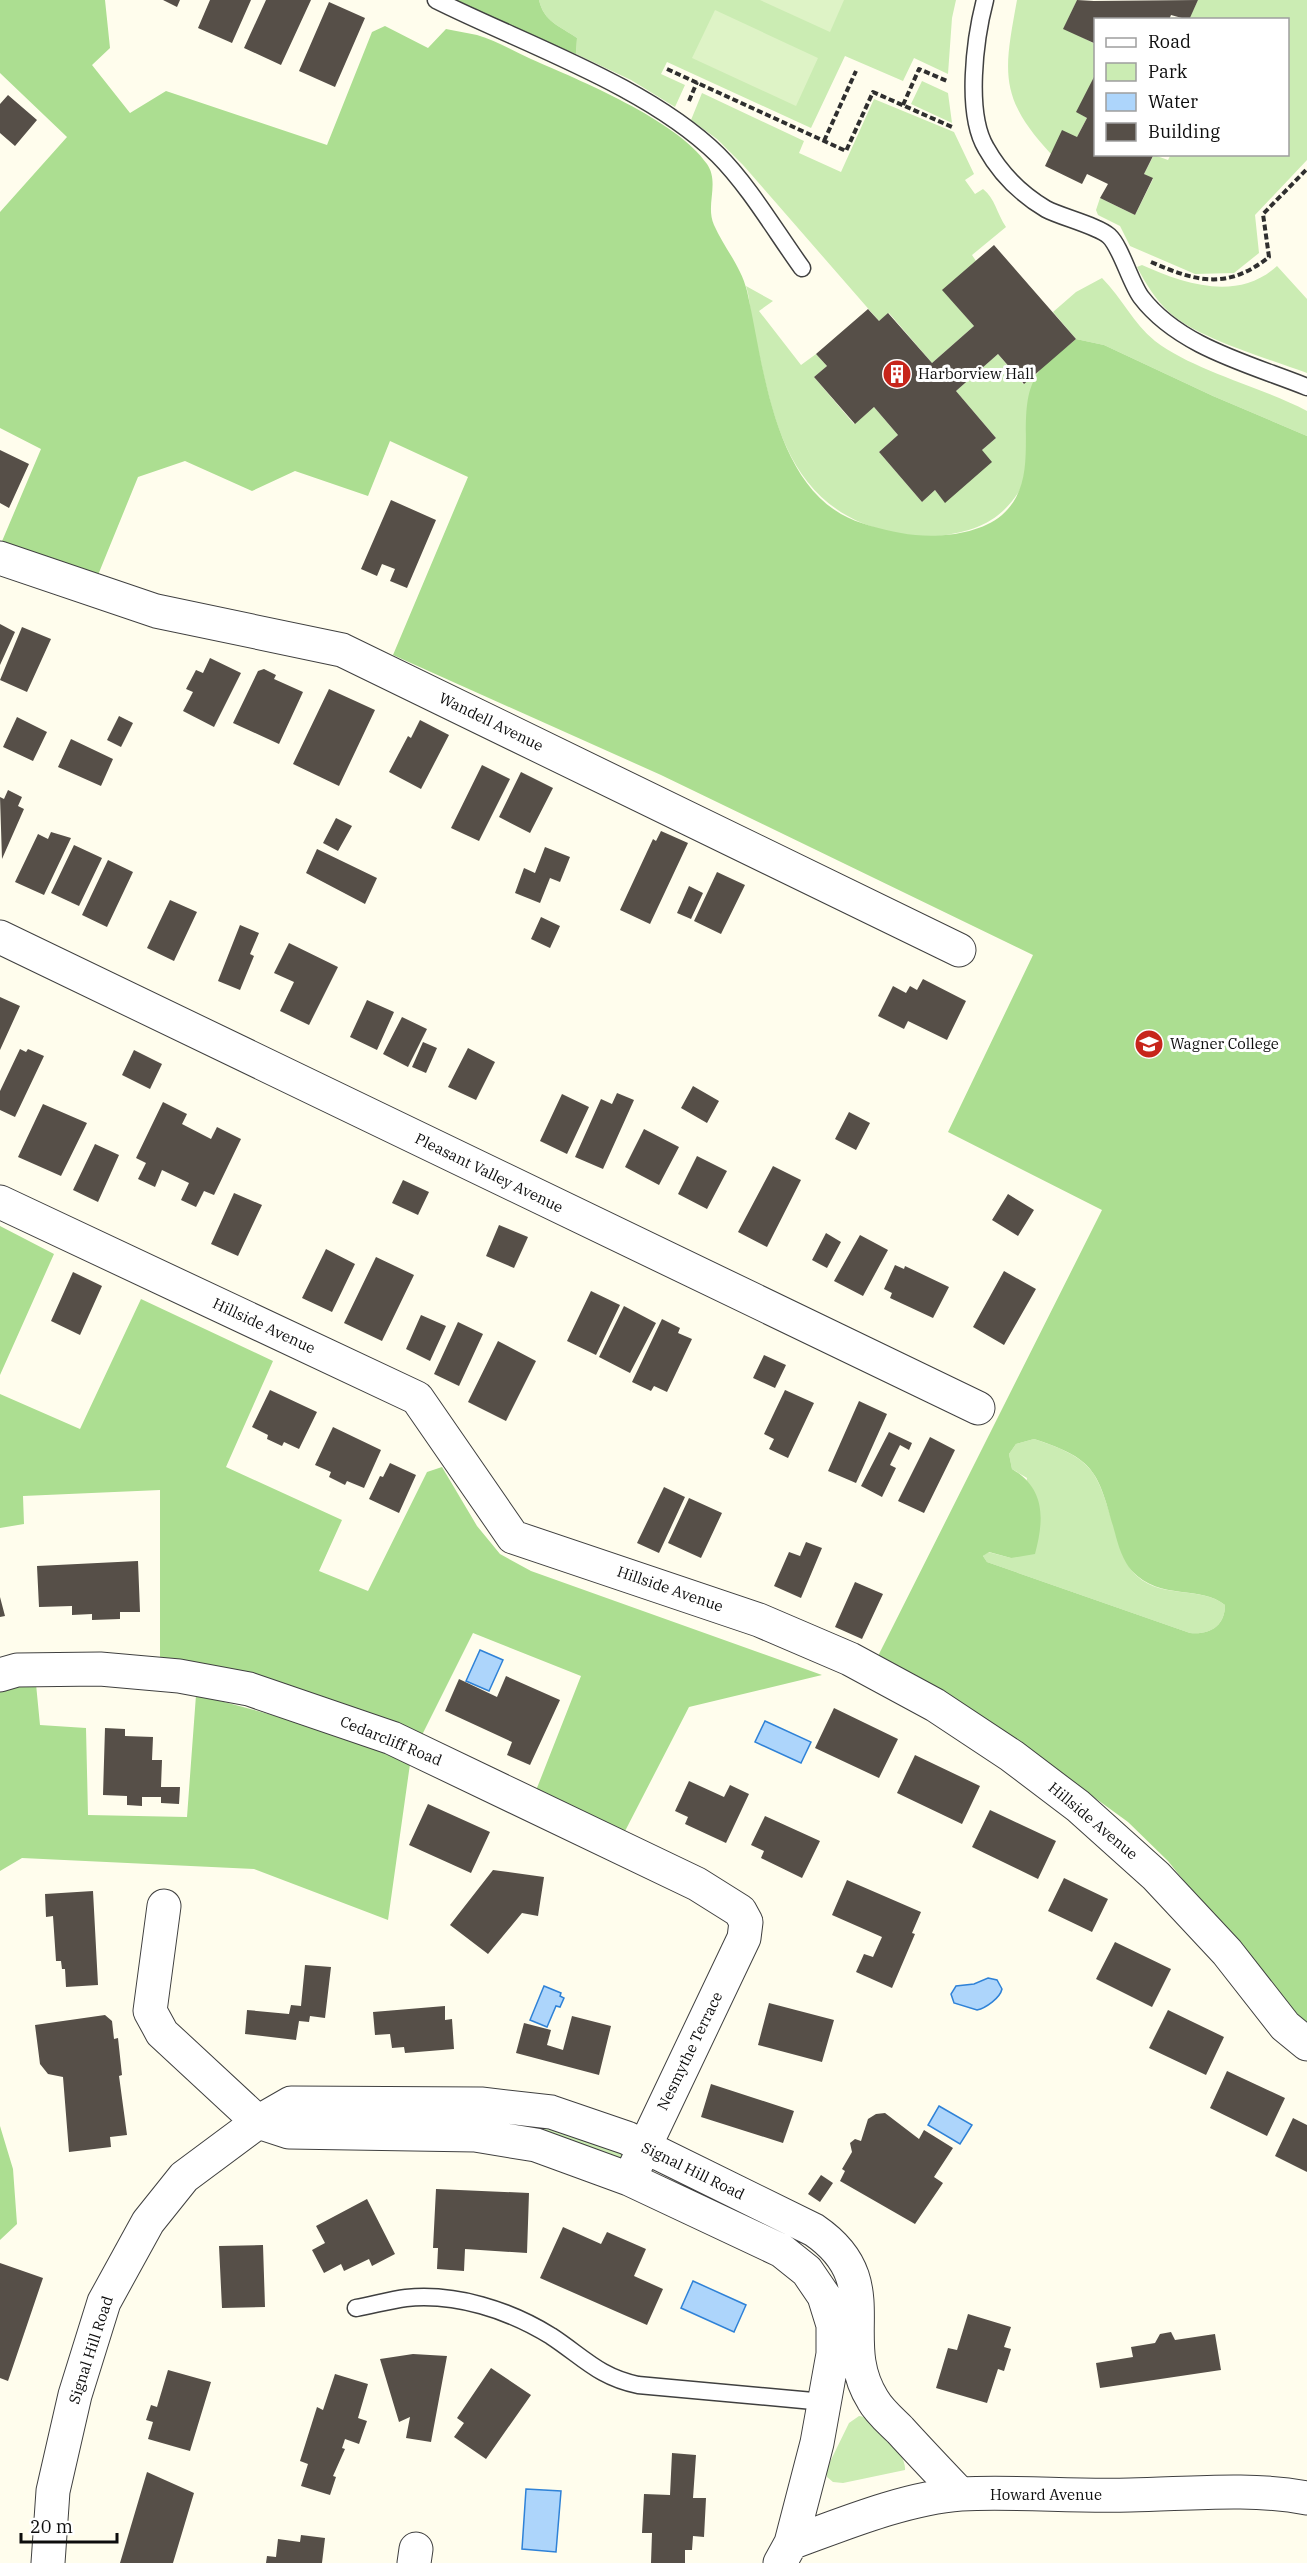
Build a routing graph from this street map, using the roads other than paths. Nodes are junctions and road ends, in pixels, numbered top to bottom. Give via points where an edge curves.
1 (436, 0) edge
2 (985, 0) edge
3 (802, 268) dead end
4 (1307, 387) edge
5 (0, 558) edge
6 (0, 937) edge
7 (959, 950) dead end
8 (0, 1202) edge
9 (978, 1408) dead end
10 (0, 1675) edge
11 (164, 1906) dead end
12 (746, 1922) joint
13 (1307, 2044) edge
14 (504, 2106) junction
15 (258, 2122) junction
16 (501, 2138) junction
17 (644, 2147) junction
18 (629, 2179) junction
19 (356, 2308) dead end
20 (845, 2354) junction
21 (824, 2402) junction
22 (960, 2494) junction
23 (1307, 2498) edge
24 (785, 2553) edge
25 (48, 2563) edge

1 - 3 lane via 613,84 675,119 718,155
2 - 4 lane via 975,69 975,111 984,146 1011,183 1047,209 1109,236 1140,296 1165,322 1200,344
5 - 7 street, Wandell Avenue via 156,611 342,650
6 - 9 street, Pleasant Valley Avenue
8 - 13 street, Hillside Avenue via 417,1398 513,1538 759,1620 850,1659 935,1705 1012,1755 1078,1806 1156,1876 1227,1952 1285,2026
10 - 12 street, Cedarcliff Road via 17,1670 100,1669 179,1676 249,1689 392,1738 469,1773 697,1884 740,1911
11 - 15 street, Signal Hill Road via 150,2011 162,2033
12 - 17 street, Nesmythe Terrace via 744,1938
14 - 15 street, Signal Hill Road via 291,2103
14 - 16 street
14 - 17 street, Signal Hill Road via 582,2121
15 - 16 street, Signal Hill Road via 289,2132
15 - 25 street, Signal Hill Road via 184,2176 148,2222 104,2302 75,2395 53,2491
16 - 18 street, Signal Hill Road via 536,2145
17 - 18 street, Nesmythe Terrace
17 - 20 street, Signal Hill Road via 830,2241 855,2278 859,2305
18 - 20 street, Signal Hill Road via 774,2246 807,2271 824,2296
19 - 21 lane via 406,2298 442,2297 469,2302 549,2335 619,2381
20 - 21 street, Howard Avenue
20 - 22 street, Signal Hill Road via 873,2400
21 - 24 street, Howard Avenue via 817,2443
22 - 23 street, Howard Avenue via 1220,2492
22 - 24 street, Howard Avenue via 876,2511

